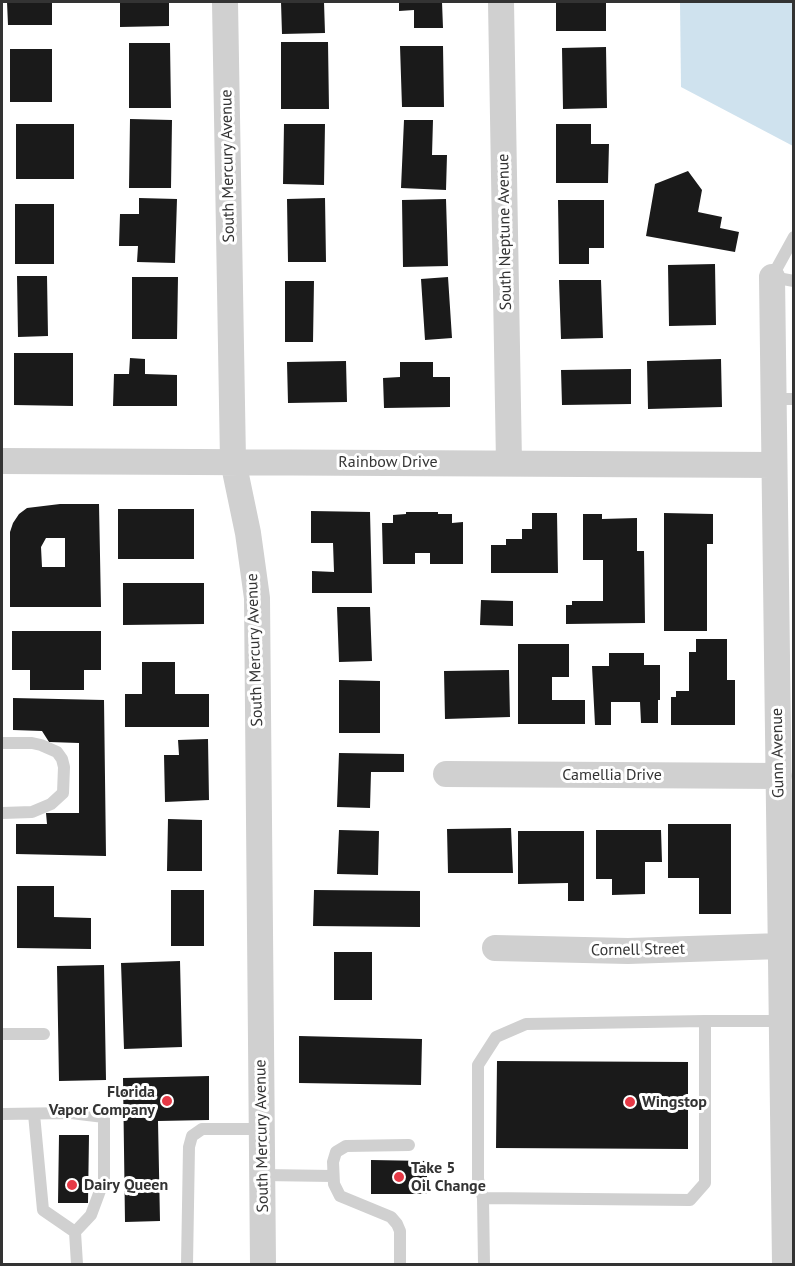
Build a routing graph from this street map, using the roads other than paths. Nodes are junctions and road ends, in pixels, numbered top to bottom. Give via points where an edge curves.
1 (225, 2) edge
2 (501, 2) edge
3 (794, 237) edge
4 (783, 279) edge
5 (783, 399) edge
6 (2, 461) edge
7 (233, 461) junction
8 (509, 462) junction
9 (774, 465) junction
10 (784, 542) edge
11 (785, 652) edge
12 (2, 743) edge
13 (446, 774) dead end
14 (778, 776) junction
15 (2, 813) edge
16 (787, 881) edge
17 (781, 946) junction
18 (495, 948) dead end
19 (705, 1021) junction
20 (786, 1033) edge
21 (2, 1034) edge
22 (44, 1034) dead end
23 (2, 1114) edge
24 (34, 1114) junction
25 (262, 1129) junction
26 (409, 1145) dead end
27 (262, 1175) junction
28 (333, 1176) junction
29 (483, 1198) junction
30 (75, 1232) junction
31 (77, 1264) edge
32 (187, 1264) edge
33 (263, 1264) edge
34 (400, 1264) edge
35 (484, 1264) edge
36 (785, 1264) edge

1 - 7 street, South Mercury Avenue
2 - 8 street, South Neptune Avenue
3 - 4 lane
4 - 5 street, Gunn Avenue
5 - 9 street, Gunn Avenue
6 - 7 street, Rainbow Drive
7 - 8 street, Rainbow Drive
7 - 25 street, South Mercury Avenue via 257,598
8 - 9 street, Rainbow Drive
9 - 10 street, Gunn Avenue
10 - 11 street, Gunn Avenue
11 - 14 street, Gunn Avenue
12 - 15 lane via 41,745 57,752 64,767 63,793 58,799 32,812
13 - 14 street, Camellia Drive
14 - 16 street, Gunn Avenue
16 - 17 street, Gunn Avenue
17 - 18 street, Cornell Street via 628,951
17 - 20 street, Gunn Avenue
19 - 20 lane
19 - 29 lane via 526,1023 496,1037 478,1065 478,1179
19 - 29 lane via 705,1183 690,1200
20 - 36 street, Gunn Avenue
21 - 22 lane
23 - 24 lane
24 - 30 lane via 43,1210
24 - 30 lane via 104,1117 104,1180 91,1215
25 - 27 street, South Mercury Avenue
25 - 32 lane via 202,1129 192,1136
26 - 28 lane via 346,1146 336,1152
27 - 28 lane
27 - 33 street, South Mercury Avenue
28 - 34 lane via 340,1196 391,1217 398,1224
29 - 35 lane
30 - 31 lane

